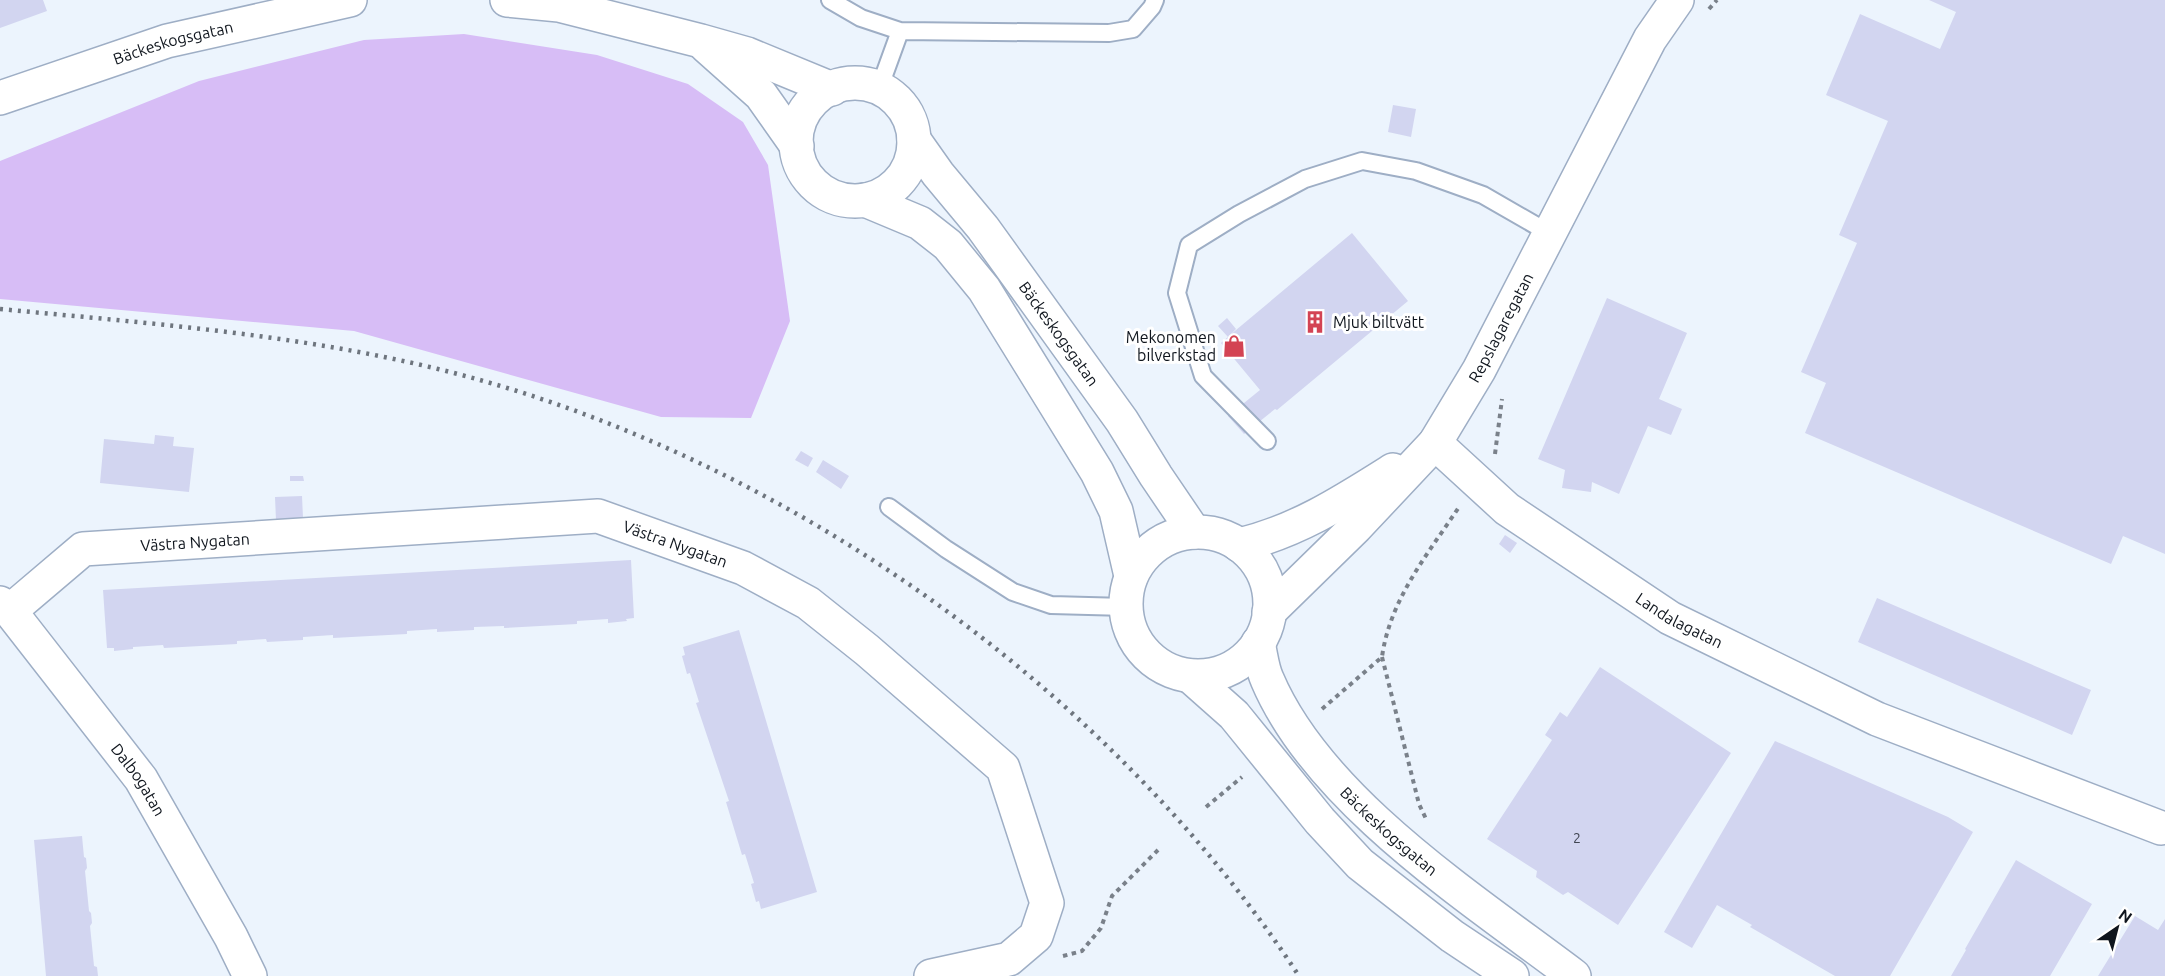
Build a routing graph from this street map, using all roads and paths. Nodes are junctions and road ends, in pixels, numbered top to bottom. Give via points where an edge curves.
1 (350, 0) edge
2 (507, 0) edge
3 (830, 0) edge
4 (1155, 0) edge
5 (1677, 0) edge
6 (900, 31) junction
7 (701, 41) junction
8 (832, 89) junction
9 (879, 89) junction
10 (0, 98) edge
11 (914, 140) junction
12 (797, 146) junction
13 (865, 200) junction
14 (1549, 233) junction
15 (1268, 441) dead end
16 (1435, 443) junction
17 (889, 507) dead end
18 (1194, 532) junction
19 (1239, 545) junction
20 (1129, 592) junction
21 (5, 607) edge
22 (1269, 612) junction
23 (1258, 643) junction
24 (1382, 657) dead end
25 (1190, 676) junction
26 (1242, 777) dead end
27 (1206, 807) dead end
28 (1429, 824) dead end
29 (2161, 828) dead end
30 (1158, 850) dead end
31 (1009, 959) junction
32 (250, 976) edge
33 (931, 976) edge
34 (1512, 976) edge
35 (1574, 976) edge

1 - 10 street, Bäckeskogsgatan via 167,41
2 - 7 street via 559,5
3 - 6 lane via 861,18
4 - 6 lane via 1133,29 1109,33
5 - 14 street, Repslagaregatan via 1650,39
6 - 9 lane
7 - 8 street via 747,54
7 - 12 street via 761,94
8 - 9 street via 860,84
8 - 12 street via 805,112
9 - 11 street via 904,110
11 - 13 street via 911,161 901,180 885,193
11 - 18 street, Bäckeskogsgatan via 1115,411
12 - 13 street via 803,169 819,188 841,199
13 - 20 street via 920,224 948,245 984,289 1097,472 1116,511
14 - 15 lane via 1483,195 1416,171 1362,161 1305,179 1189,245 1177,293 1203,376
14 - 16 street, Repslagaregatan via 1479,370
16 - 19 street via 1328,512 1263,540
16 - 22 street, Repslagaregatan
16 - 29 street, Landalagatan via 1507,509 1670,618 1877,719
17 - 20 lane via 1013,592 1051,605
18 - 19 street via 1218,535
18 - 20 street via 1156,545 1137,565
19 - 22 street via 1260,567 1270,597
20 - 25 street via 1131,632 1145,653 1165,668
21 - 31 street, Västra Nygatan via 83,549 598,516 743,568 808,603 1003,768 1047,903 1036,936
21 - 32 street, Dalbogatan via 141,779
22 - 23 street
23 - 25 street via 1228,669
23 - 35 street, Bäckeskogsgatan via 1266,677 1279,703 1308,749 1356,803 1436,872
24 - 28 path via 1419,804
25 - 34 street via 1234,715 1360,864 1452,936
26 - 27 path
30 - 31 path via 1112,896 1101,928 1082,951 1054,958
31 - 33 street, Västra Nygatan

